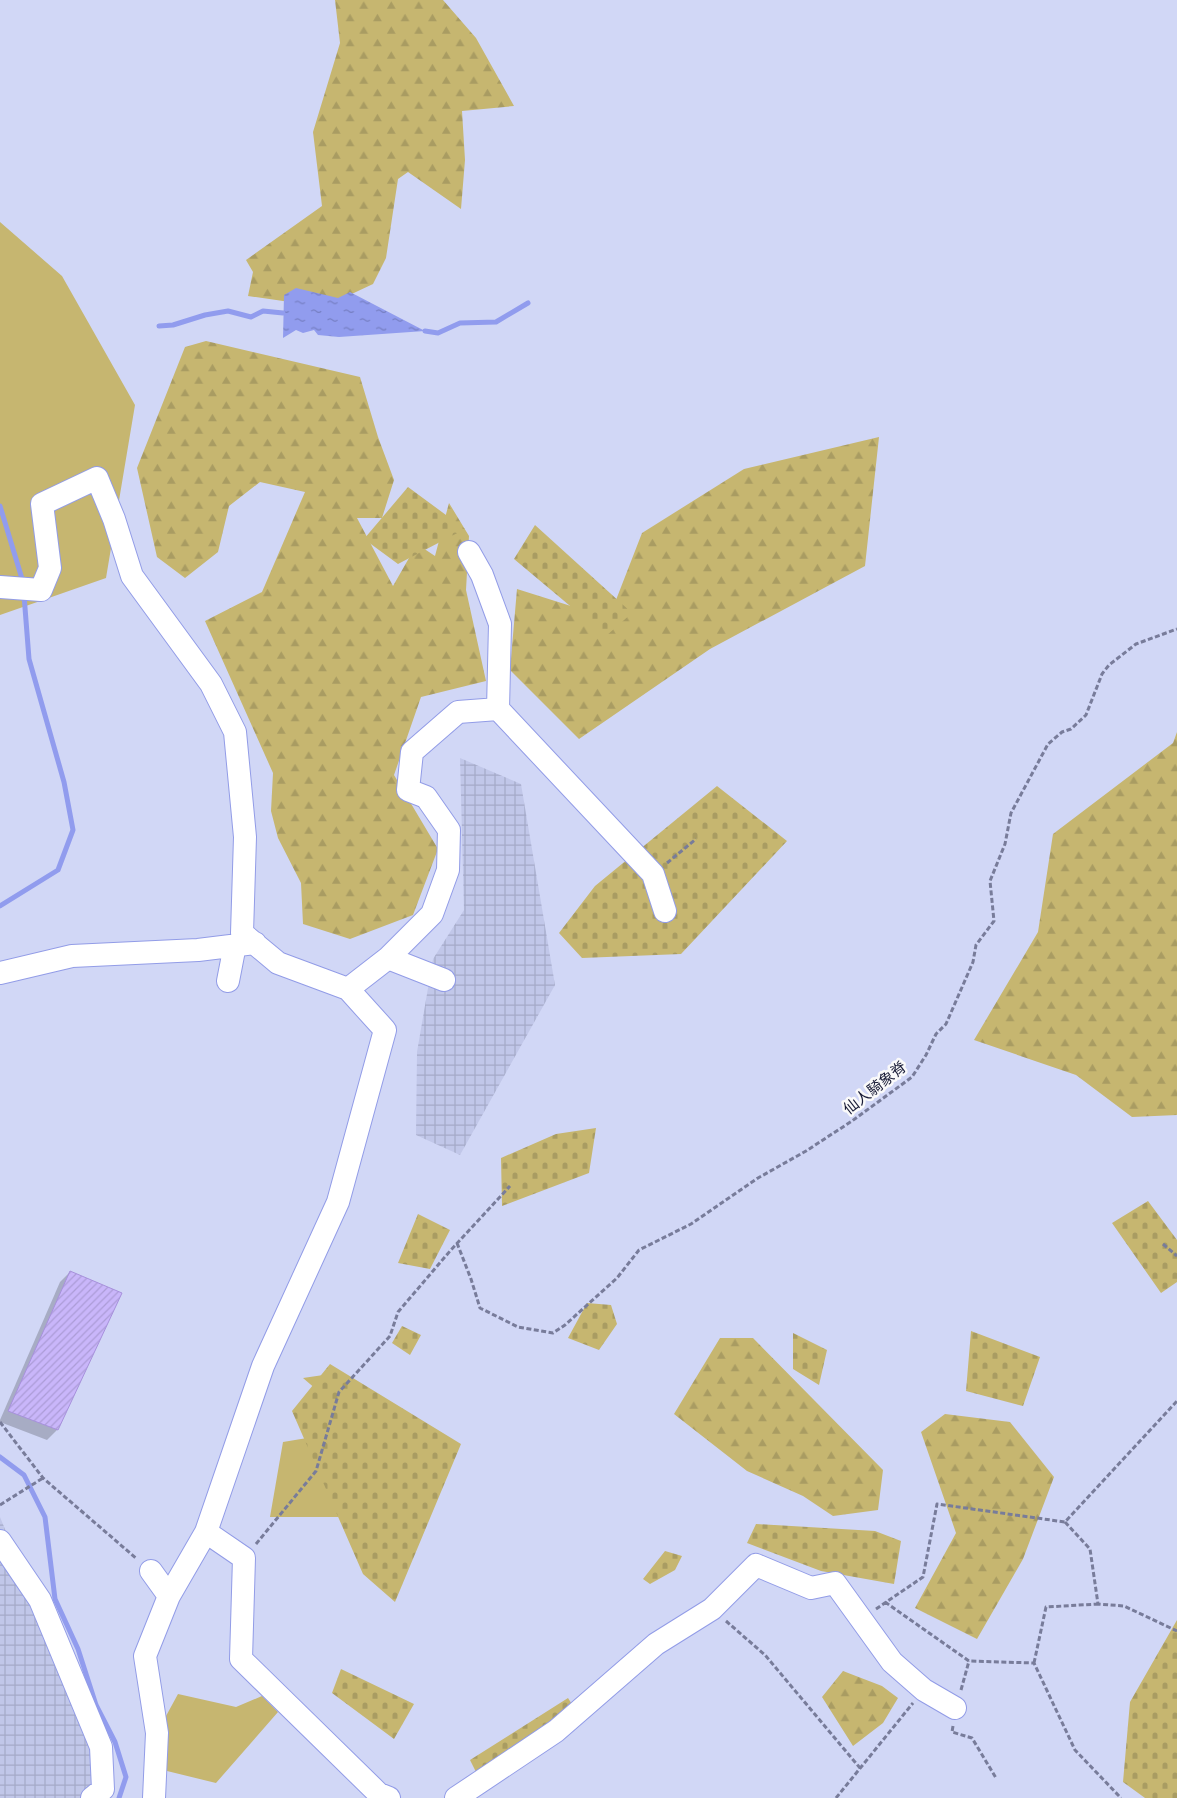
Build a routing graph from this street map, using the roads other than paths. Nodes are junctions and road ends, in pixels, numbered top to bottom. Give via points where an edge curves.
1 (469, 552) dead end
2 (0, 587) edge
3 (498, 709) junction
4 (666, 911) dead end
5 (245, 944) junction
6 (388, 958) junction
7 (0, 973) edge
8 (444, 980) dead end
9 (228, 981) dead end
10 (348, 989) junction
11 (206, 1532) junction
12 (0, 1541) edge
13 (151, 1571) road end
14 (170, 1596) junction
15 (955, 1708) dead end
16 (92, 1798) edge
17 (154, 1798) edge
18 (389, 1798) edge
19 (456, 1798) edge

1 - 3 street via 482,575 500,624
2 - 5 street via 41,590 50,568 42,504 97,478 132,576 211,684 235,732 245,837 242,932
3 - 4 street via 653,874
3 - 6 street via 458,712 412,752 408,790 426,797 449,830 448,870 432,914
5 - 7 street via 198,950 72,956
5 - 9 street
5 - 10 street via 278,963
6 - 8 street
6 - 10 street
10 - 11 street via 385,1030 338,1202 263,1366
11 - 14 street
11 - 18 street via 244,1558 241,1658 379,1794
12 - 16 street via 40,1600 101,1747 103,1789
13 - 14 street
14 - 17 street via 145,1656 157,1734
15 - 19 street via 924,1690 892,1662 835,1583 811,1588 756,1565 712,1609 656,1644 556,1731

